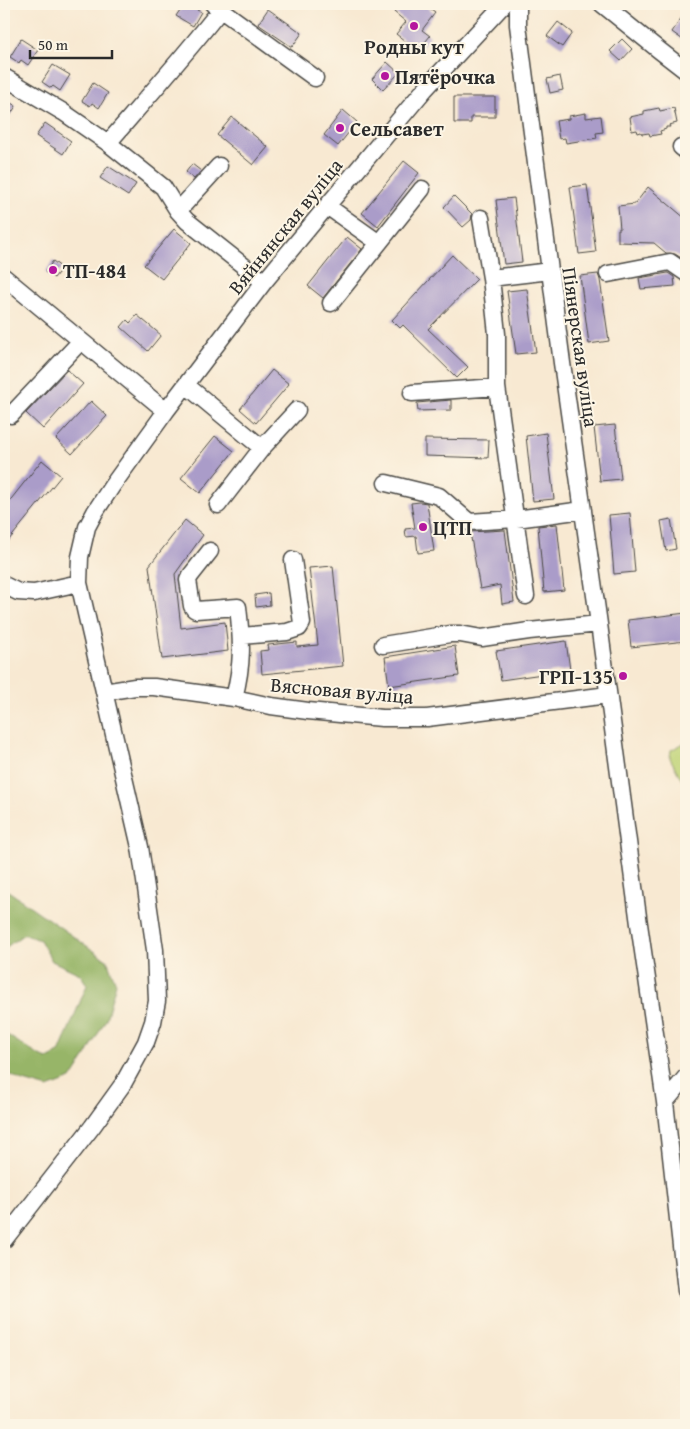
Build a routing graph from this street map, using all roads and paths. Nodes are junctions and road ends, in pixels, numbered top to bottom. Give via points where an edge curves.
1 (504, 4) edge
2 (518, 4) edge
3 (602, 4) edge
4 (217, 7) edge
5 (491, 18) junction
6 (518, 25) junction
7 (686, 70) edge
8 (4, 77) edge
9 (316, 78) dead end
10 (108, 143) junction
11 (218, 166) dead end
12 (422, 189) dead end
13 (328, 206) junction
14 (178, 211) junction
15 (481, 218) dead end
16 (379, 243) junction
17 (550, 271) junction
18 (686, 273) edge
19 (608, 274) dead end
20 (4, 277) edge
21 (491, 278) junction
22 (264, 282) junction
23 (331, 303) dead end
24 (81, 340) junction
25 (186, 385) junction
26 (497, 387) junction
27 (412, 393) dead end
28 (297, 410) dead end
29 (166, 412) junction
30 (10, 415) dead end
31 (262, 448) junction
32 (386, 483) dead end
33 (218, 505) dead end
34 (583, 510) junction
35 (516, 519) junction
36 (210, 551) dead end
37 (293, 560) dead end
38 (80, 583) junction
39 (4, 584) edge
40 (526, 596) dead end
41 (599, 624) junction
42 (241, 636) junction
43 (383, 645) dead end
44 (104, 692) junction
45 (608, 695) junction
46 (234, 698) junction
47 (686, 1077) edge
48 (665, 1102) junction
49 (4, 1240) edge
50 (686, 1291) edge

1 - 5 street, Вяйнянская вуліца
2 - 6 street, Піянерская вуліца
3 - 7 street
4 - 9 street
4 - 10 street via 195,43
5 - 6 street via 509,16
5 - 13 street, Вяйнянская вуліца via 425,89
6 - 17 street, Піянерская вуліца
8 - 10 street
10 - 14 street via 163,187
11 - 14 street
12 - 16 street
13 - 16 street
13 - 22 street, Вяйнянская вуліца
14 - 22 street
15 - 21 street
16 - 23 street
17 - 21 street
17 - 34 street, Піянерская вуліца
18 - 19 street via 670,262
20 - 24 street
21 - 26 street via 498,346
22 - 25 street, Вяйнянская вуліца
24 - 29 street
24 - 30 street
25 - 29 street, Вяйнянская вуліца
25 - 31 street
26 - 27 street
26 - 35 street
28 - 31 street
29 - 38 street, Вяйнянская вуліца via 112,486 85,531
31 - 33 street
32 - 35 street via 440,496 469,522
34 - 35 street
34 - 41 street, Піянерская вуліца
35 - 40 street
36 - 42 street via 188,580 192,606 196,610 238,607
37 - 42 street via 302,623 299,628
38 - 39 street via 34,593 18,592
38 - 44 street, Вяйнянская вуліца
41 - 43 street via 482,638 450,634
41 - 45 street, Піянерская вуліца
42 - 46 street via 240,673
44 - 46 street, Вясновая вуліца via 154,687
44 - 49 street, Вяйнянская вуліца via 146,881 155,950 155,1012 146,1042 119,1090
45 - 46 street, Вясновая вуліца via 403,719 308,711
45 - 48 street, Піянерская вуліца
47 - 48 street
48 - 50 street, Піянерская вуліца

